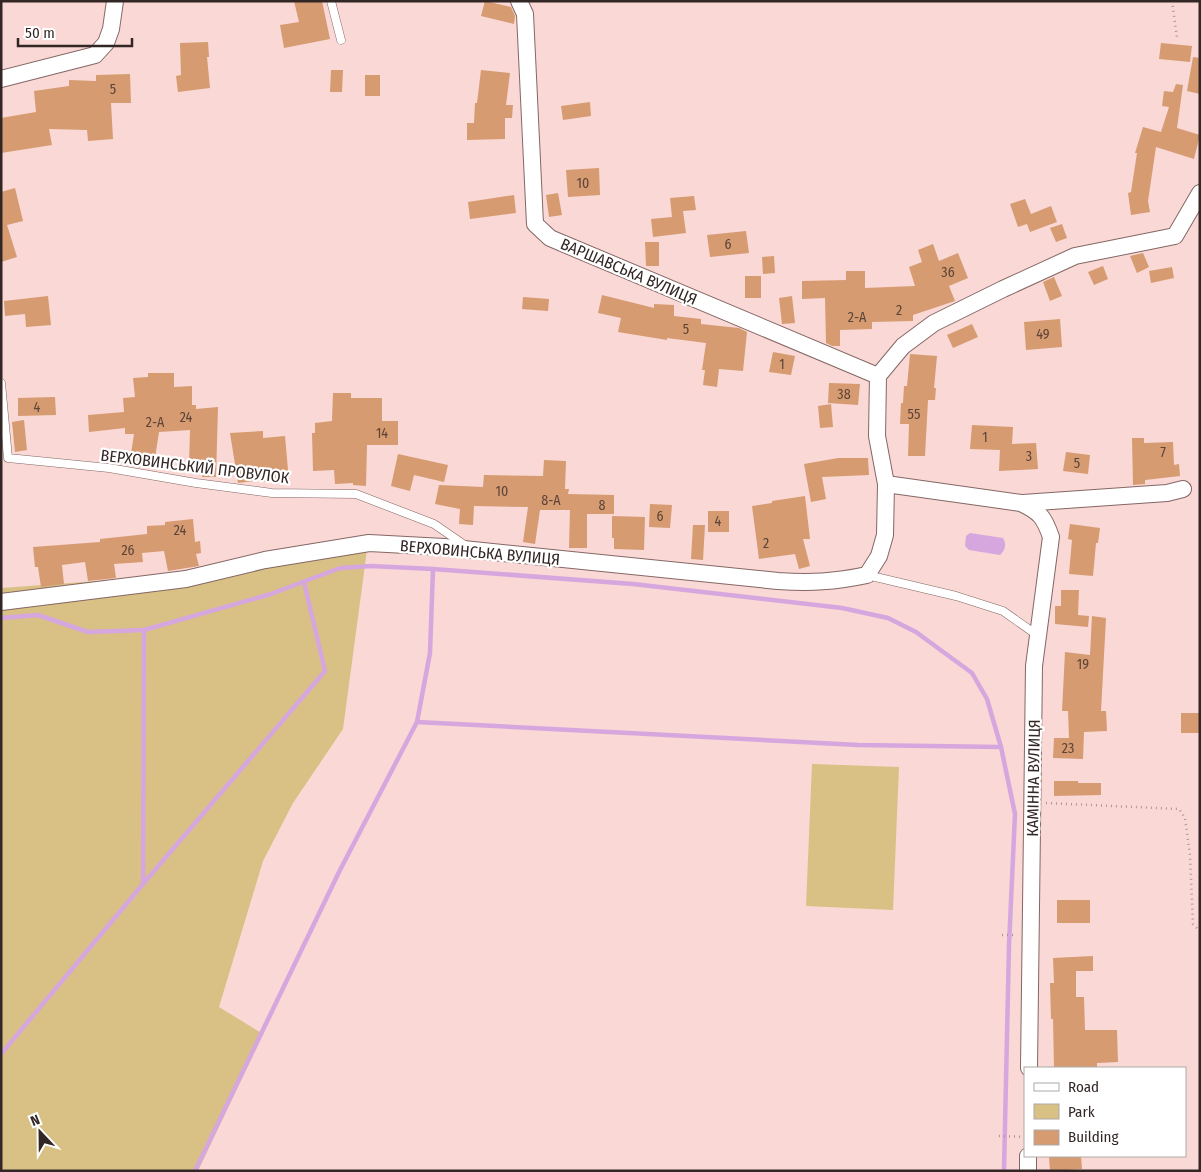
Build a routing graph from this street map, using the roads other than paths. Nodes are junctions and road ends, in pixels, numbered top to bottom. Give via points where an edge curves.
1 (116, 1) edge
2 (331, 1) edge
3 (519, 1) edge
4 (341, 40) dead end
5 (1, 79) edge
6 (1200, 193) edge
7 (878, 376) junction
8 (1, 383) edge
9 (886, 484) junction
10 (1183, 489) dead end
11 (1021, 503) junction
12 (471, 550) junction
13 (867, 575) junction
14 (1, 602) edge
15 (1037, 635) junction
16 (1029, 1067) edge
17 (1028, 1157) edge
18 (1028, 1171) edge

1 - 5 street via 106,43 95,55
2 - 4 lane
3 - 7 street, ВАРШАВСЬКА ВУЛИЦЯ via 525,14 536,224 550,238
6 - 7 street via 1175,236 1075,256 1003,288 934,323 903,346
7 - 9 street via 877,436
8 - 12 lane, ВЕРХОВИНСЬКИЙ ПРОВУЛОК via 8,458 109,468 272,493 356,494 434,524
9 - 11 street, КАМІННА ВУЛИЦЯ
9 - 13 street via 885,535 879,556
10 - 11 street, КАМІННА ВУЛИЦЯ via 1166,493
11 - 15 street, КАМІННА ВУЛИЦЯ via 1045,519 1051,537
12 - 13 street, ВЕРХОВИНСЬКА ВУЛИЦЯ via 778,581 838,581
12 - 14 street, ВЕРХОВИНСЬКА ВУЛИЦЯ via 369,542 265,560 186,579
13 - 15 lane via 956,596 1003,612
15 - 16 street, КАМІННА ВУЛИЦЯ
17 - 18 street

